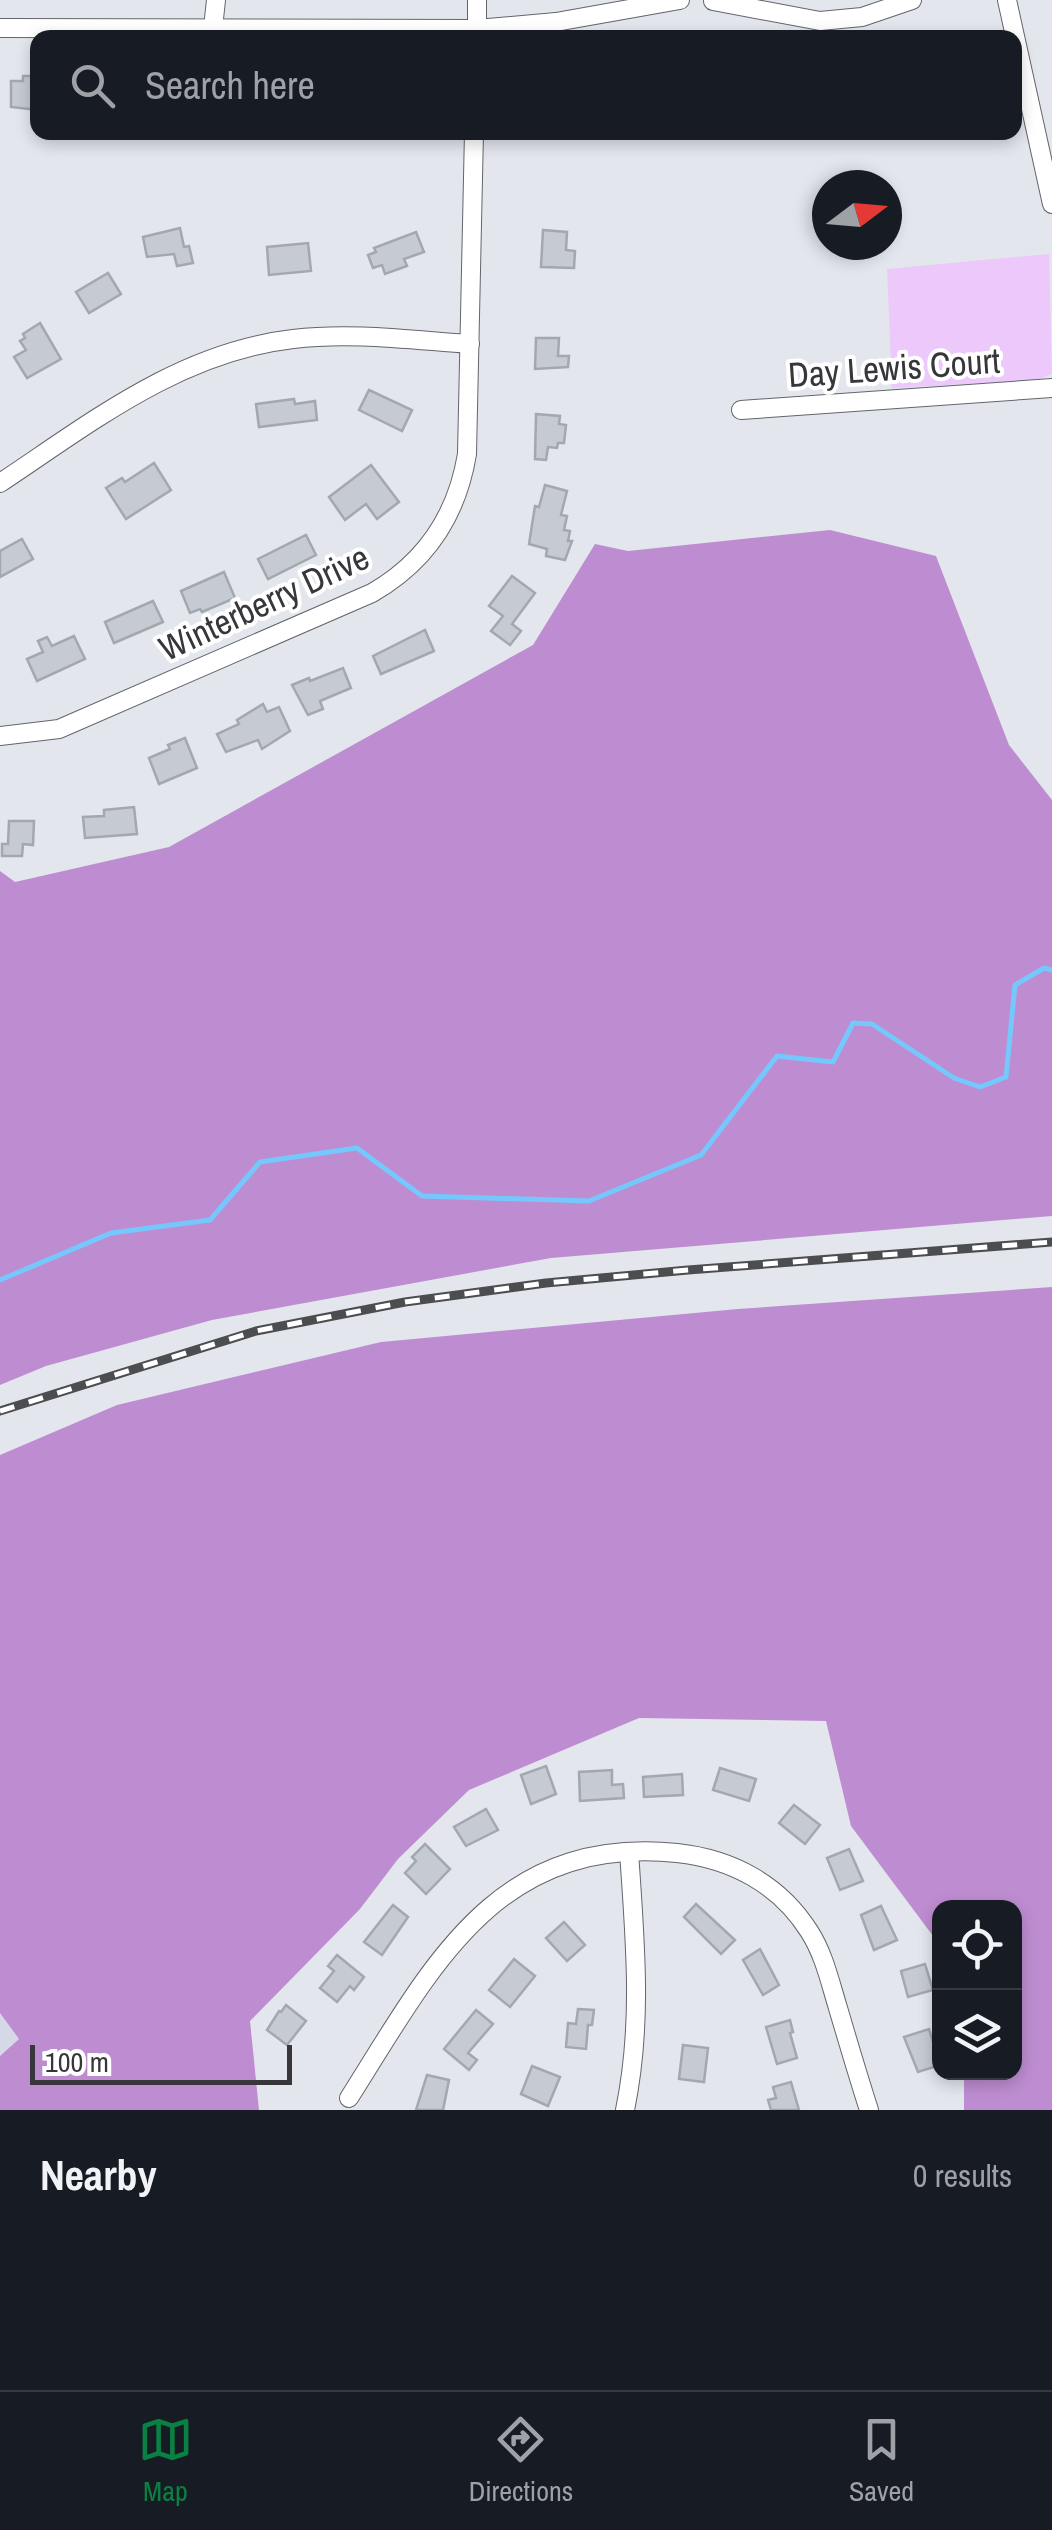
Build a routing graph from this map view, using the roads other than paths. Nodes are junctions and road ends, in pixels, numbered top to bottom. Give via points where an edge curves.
1 (216, 0) edge
2 (477, 0) edge
3 (680, 0) edge
4 (690, 0) edge
5 (714, 0) edge
6 (912, 0) edge
7 (1007, 0) edge
8 (655, 2) edge
9 (746, 4) edge
10 (0, 28) edge
11 (214, 28) junction
12 (319, 30) edge
13 (477, 30) edge
14 (499, 30) edge
15 (1014, 30) edge
16 (1022, 68) edge
17 (474, 140) edge
18 (1052, 204) edge
19 (470, 344) junction
20 (1052, 388) edge
21 (741, 410) dead end
22 (0, 483) edge
23 (0, 736) edge
24 (629, 1852) junction
25 (349, 2098) dead end
26 (625, 2110) edge
27 (868, 2110) edge

1 - 11 street
2 - 13 street
3 - 8 street
4 - 5 street
5 - 9 street
6 - 9 street via 846,20 780,16
7 - 15 street
8 - 14 street
10 - 11 street
11 - 12 street
16 - 18 street
17 - 19 street, Winterberry Drive
19 - 22 street via 336,336 220,354 141,390
19 - 23 street, Winterberry Drive via 464,476 443,526 408,569 372,594 107,710 59,729
20 - 21 street, Day Lewis Court
24 - 25 street via 562,1866 518,1884 488,1908 435,1964
24 - 26 street via 638,1978
24 - 27 street via 720,1860 758,1878 796,1912 823,1958

